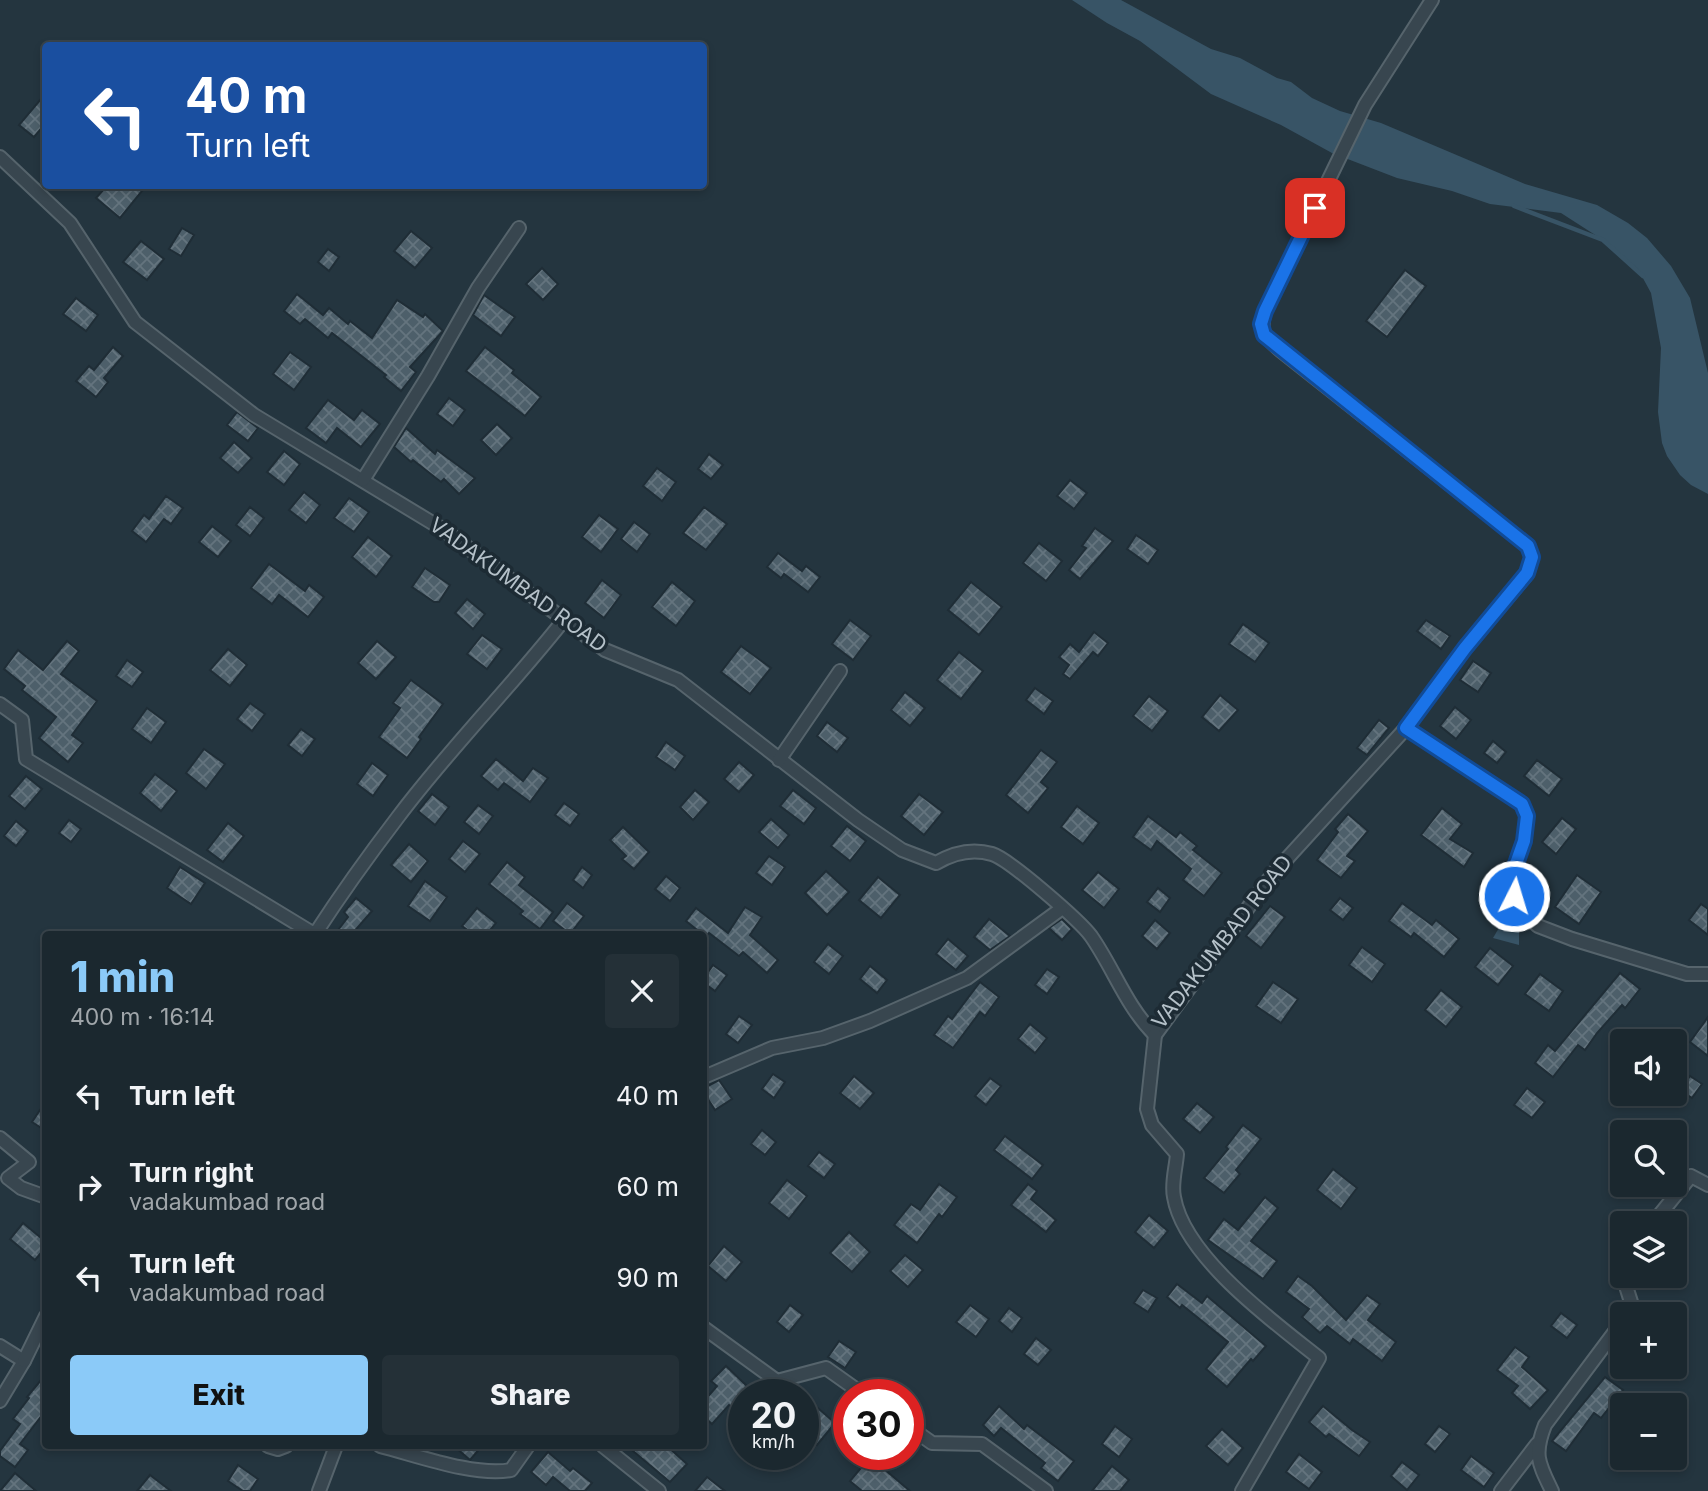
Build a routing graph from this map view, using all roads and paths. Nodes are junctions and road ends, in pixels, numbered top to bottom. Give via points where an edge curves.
1 (1432, 0) edge
2 (0, 157) edge
3 (519, 228) dead end
4 (363, 480) junction
5 (563, 621) junction
6 (840, 671) dead end
7 (0, 704) edge
8 (1406, 728) junction
9 (779, 760) junction
10 (1061, 909) junction
11 (309, 931) edge
12 (316, 931) edge
13 (1708, 974) edge
14 (1155, 1035) junction
15 (707, 1076) edge
16 (0, 1138) edge
17 (1708, 1185) edge
18 (42, 1196) edge
19 (1663, 1211) edge
20 (42, 1324) edge
21 (707, 1330) edge
22 (1610, 1338) edge
23 (0, 1346) edge
24 (24, 1361) junction
25 (841, 1379) edge
26 (0, 1401) edge
27 (924, 1437) edge
28 (1537, 1444) junction
29 (335, 1449) edge
30 (392, 1449) edge
31 (526, 1449) edge
32 (607, 1449) edge
33 (320, 1491) edge
34 (659, 1491) edge
35 (1046, 1491) edge
36 (1242, 1491) edge
37 (1502, 1491) edge
38 (1552, 1491) edge

1 - 8 street, VADAKUMBAD ROAD via 1365,105 1261,324 1264,335 1528,546 1532,557 1527,573
2 - 4 street, VADAKUMBAD ROAD via 70,223 135,322 254,415
3 - 4 street
4 - 5 street, VADAKUMBAD ROAD via 444,530
5 - 9 street, VADAKUMBAD ROAD via 605,650 678,680
5 - 12 street via 399,816
6 - 9 street
7 - 11 street via 22,720 26,759
8 - 13 street via 1522,804 1527,816 1524,841 1511,878 1523,913 1538,926 1687,974
8 - 14 street, VADAKUMBAD ROAD via 1272,875
9 - 10 street, VADAKUMBAD ROAD via 902,850 936,863 969,852 993,855
10 - 14 street, VADAKUMBAD ROAD via 1090,934 1139,1020
10 - 15 street via 967,978 870,1021 823,1038 772,1048
14 - 36 street via 1147,1109 1152,1125 1177,1154 1173,1195 1180,1218 1195,1244 1246,1298 1320,1359
16 - 18 street via 29,1162 8,1178
17 - 19 street via 1691,1176
20 - 24 street
21 - 25 street via 777,1381 826,1368
22 - 28 street via 1545,1425
23 - 24 street
24 - 26 street
27 - 35 street via 932,1443 982,1444
28 - 37 street
28 - 38 street via 1538,1463
29 - 33 street
30 - 31 street via 477,1471 500,1472 510,1470
32 - 34 street

